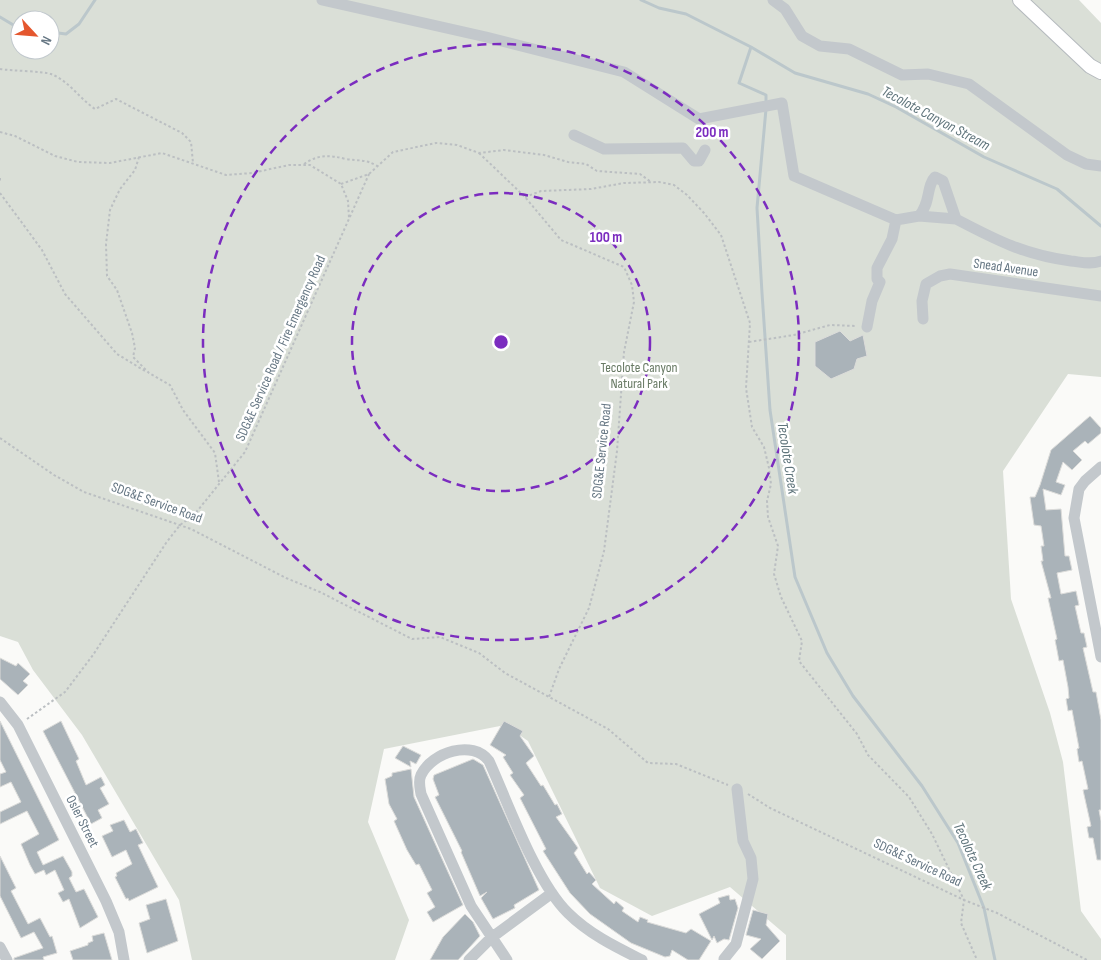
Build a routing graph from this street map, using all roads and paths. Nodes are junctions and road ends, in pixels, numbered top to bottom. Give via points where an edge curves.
1 (322, 0) edge
2 (774, 0) edge
3 (1020, 0) edge
4 (0, 69) edge
5 (1101, 72) edge
6 (0, 132) edge
7 (574, 135) dead end
8 (705, 150) dead end
9 (480, 153) junction
10 (139, 158) junction
11 (193, 163) junction
12 (302, 165) junction
13 (377, 166) junction
14 (1101, 166) edge
15 (369, 174) junction
16 (0, 178) edge
17 (0, 182) edge
18 (651, 182) junction
19 (341, 184) junction
20 (0, 193) edge
21 (525, 197) junction
22 (919, 216) junction
23 (349, 219) junction
24 (956, 219) junction
25 (896, 220) junction
26 (1101, 262) edge
27 (1101, 296) edge
28 (923, 319) dead end
29 (867, 327) joint
30 (749, 342) junction
31 (150, 373) junction
32 (0, 438) edge
33 (1101, 467) edge
34 (219, 482) junction
35 (180, 526) junction
36 (1101, 657) edge
37 (549, 698) junction
38 (0, 702) edge
39 (18, 725) junction
40 (737, 789) junction
41 (552, 892) junction
42 (964, 900) junction
43 (491, 938) junction
44 (0, 947) edge
45 (6, 960) edge
46 (124, 960) edge
47 (469, 960) edge
48 (507, 960) edge
49 (642, 960) edge
50 (724, 960) edge
51 (977, 960) edge
52 (1087, 960) edge

1 - 25 street via 624,72 699,119 782,104 794,176
2 - 14 street via 785,9 802,36 820,46 850,48 902,75 928,74 969,84 1050,144 1079,160
3 - 5 main road via 1090,66
4 - 11 path via 50,74 72,87 79,98 95,108 116,99 182,133 191,142
6 - 10 path via 55,156 78,162 110,163
7 - 8 street via 604,149 683,148 694,161 699,161
9 - 13 path via 457,145 436,143 393,152
9 - 18 path via 504,150 544,155 586,164 597,171 640,174
9 - 21 path, SDG&E Service Road
10 - 11 path via 162,153
10 - 31 path via 110,210 106,244 108,276 117,290 132,333 133,357
11 - 12 path via 226,175
12 - 13 path via 318,156 332,155 368,160
12 - 19 path via 310,165
13 - 15 path
15 - 19 path
15 - 23 path, SDG&E Service Road / Fire Emergency Road
16 - 17 path
18 - 21 path via 540,192
18 - 30 path via 674,185 704,212 721,235 750,323
19 - 23 path via 348,201
20 - 31 path via 42,250 65,294 94,329 118,354
21 - 37 path, SDG&E Service Road via 561,240 624,267 632,285 634,302 624,352 618,451 604,550 589,608 559,669
22 - 24 street
22 - 24 street via 928,204 932,180 936,177 943,180
22 - 25 street
23 - 34 path, SDG&E Service Road / Fire Emergency Road via 245,452
24 - 26 street via 1012,248 1051,258 1091,264
25 - 29 street via 892,239 877,268 880,282
27 - 28 street, Snead Avenue via 950,274 926,284 922,301
29 - 30 path via 830,325
30 - 42 path via 746,388 752,427 764,447 770,468 768,517 778,546 774,574 802,641 799,660 856,734 868,755 909,797 932,834
31 - 34 path via 170,385 215,453
32 - 35 path, SDG&E Service Road via 84,492
33 - 36 street via 1079,489 1074,518
34 - 35 path, SDG&E Service Road / Fire Emergency Road via 194,515
35 - 37 path, SDG&E Service Road via 412,639 440,637 480,653 504,672
35 - 39 path, SDG&E Service Road / Fire Emergency Road via 65,692
37 - 40 path, SDG&E Service Road via 608,729 648,763 676,764
38 - 39 street, Osler Street
39 - 46 street, Osler Street via 106,901 119,932
40 - 42 path, SDG&E Service Road via 770,808
40 - 50 street via 743,841 751,858 752,879 736,944
41 - 43 street
41 - 43 street via 484,754 473,750 453,750 431,762 421,774 421,794 471,906
41 - 49 street via 568,913 603,941
42 - 51 path via 961,923
42 - 52 path, SDG&E Service Road via 997,913
43 - 47 street
43 - 48 street
44 - 45 street

